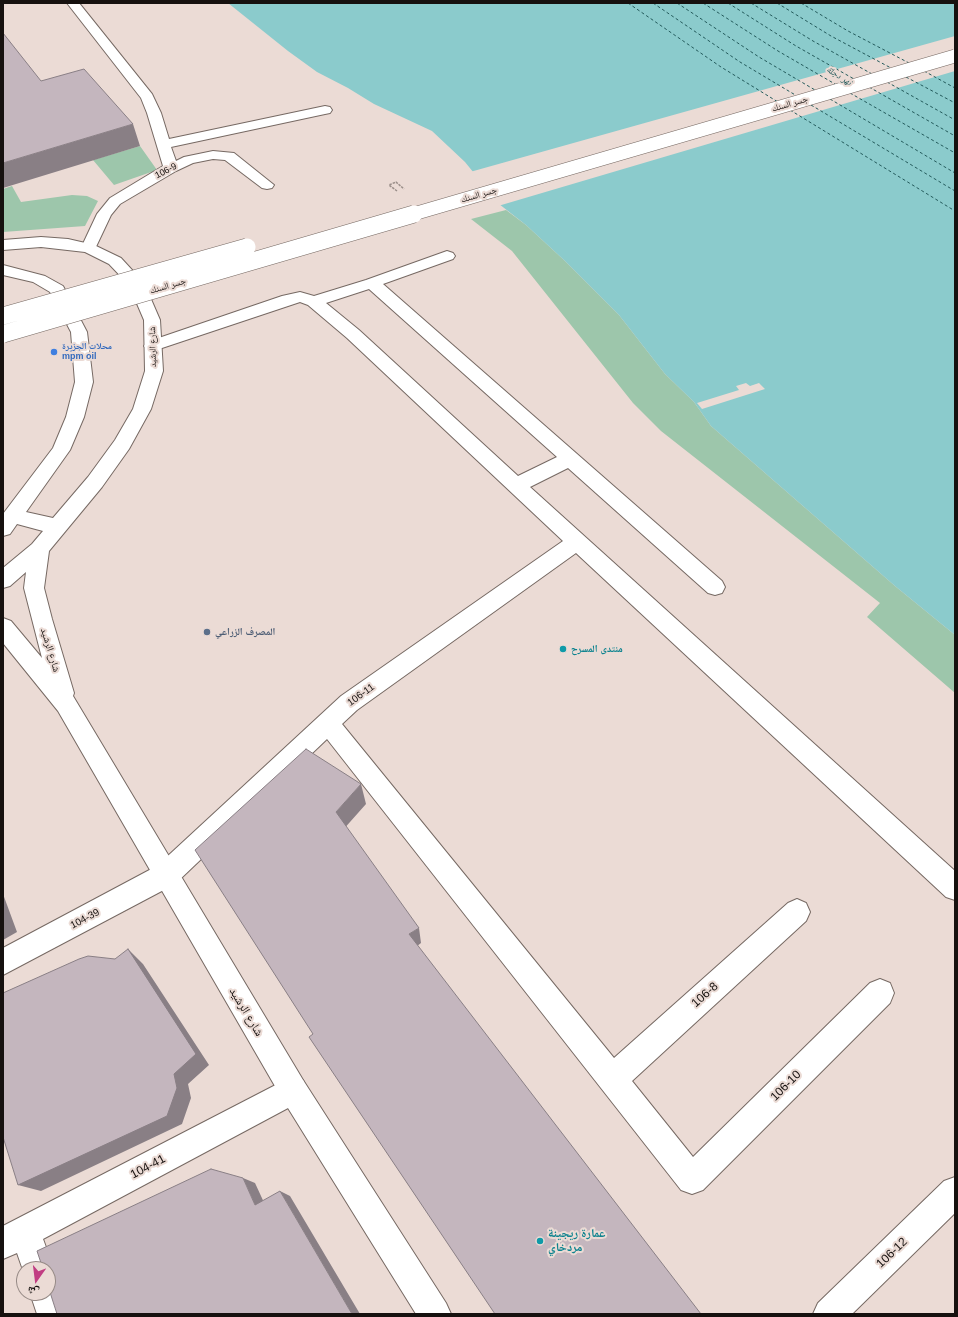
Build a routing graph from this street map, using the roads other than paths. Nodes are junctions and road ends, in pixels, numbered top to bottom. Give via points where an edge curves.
1 (73, 3) edge
2 (955, 56) edge
3 (879, 64) dead end
4 (864, 68) dead end
5 (841, 75) dead end
6 (325, 110) dead end
7 (164, 144) junction
8 (171, 168) junction
9 (267, 185) dead end
10 (352, 218) dead end
11 (261, 243) dead end
12 (3, 245) edge
13 (89, 248) junction
14 (447, 256) dead end
15 (3, 270) edge
16 (372, 283) junction
17 (314, 301) junction
18 (3, 316) edge
19 (3, 334) edge
20 (153, 346) junction
21 (571, 458) junction
22 (517, 485) junction
23 (8, 522) edge
24 (58, 527) junction
25 (577, 542) junction
26 (39, 548) junction
27 (3, 580) edge
28 (715, 587) dead end
29 (3, 627) edge
30 (3, 644) edge
31 (26, 655) junction
32 (66, 704) junction
33 (328, 723) junction
34 (166, 875) junction
35 (955, 888) edge
36 (797, 912) dead end
37 (3, 962) edge
38 (880, 993) dead end
39 (612, 1079) junction
40 (293, 1090) junction
41 (955, 1192) edge
42 (14, 1237) edge
43 (32, 1261) edge
44 (49, 1301) edge
45 (53, 1314) edge
46 (435, 1314) edge
47 (829, 1314) edge

1 - 7 main road via 147,97
2 - 19 main road, جسر السنك, bridge
3 - 4 main road
5 - 10 main road, جسر السنك
6 - 7 main road
7 - 8 main road
8 - 9 main road, 106-9 via 207,156 229,156
8 - 13 main road, 106-9 via 115,201 104,214
11 - 18 main road, جسر السنك, bridge
12 - 13 main road, شارع الرشيد via 41,242
13 - 20 main road, شارع الرشيد via 115,261 136,283 152,320
14 - 16 main road
15 - 23 main road via 39,280 57,289 79,332 84,382 75,417 61,450
16 - 17 main road
16 - 21 main road
17 - 20 main road via 300,297 288,300
17 - 22 main road
20 - 24 main road, شارع الرشيد via 154,371 142,409 95,482
21 - 22 main road
21 - 28 main road
22 - 25 main road
23 - 24 main road
24 - 26 main road, شارع الرشيد
25 - 33 main road, 106-11 via 349,703
25 - 35 main road
26 - 27 main road, شارع الرشيد
26 - 32 main road, شارع الرشيد via 34,588
29 - 31 main road, شارع الرشيد
30 - 31 main road
31 - 32 main road, شارع الرشيد
32 - 34 main road, شارع الرشيد
33 - 34 main road, 106-11
33 - 39 main road
34 - 37 main road, 104-39
34 - 40 main road, شارع الرشيد
36 - 39 main road, 106-8
38 - 39 main road, 106-10 via 692,1179
40 - 42 main road, 104-41
40 - 46 main road, شارع الرشيد
41 - 47 main road, 106-12
42 - 43 main road
44 - 45 main road

